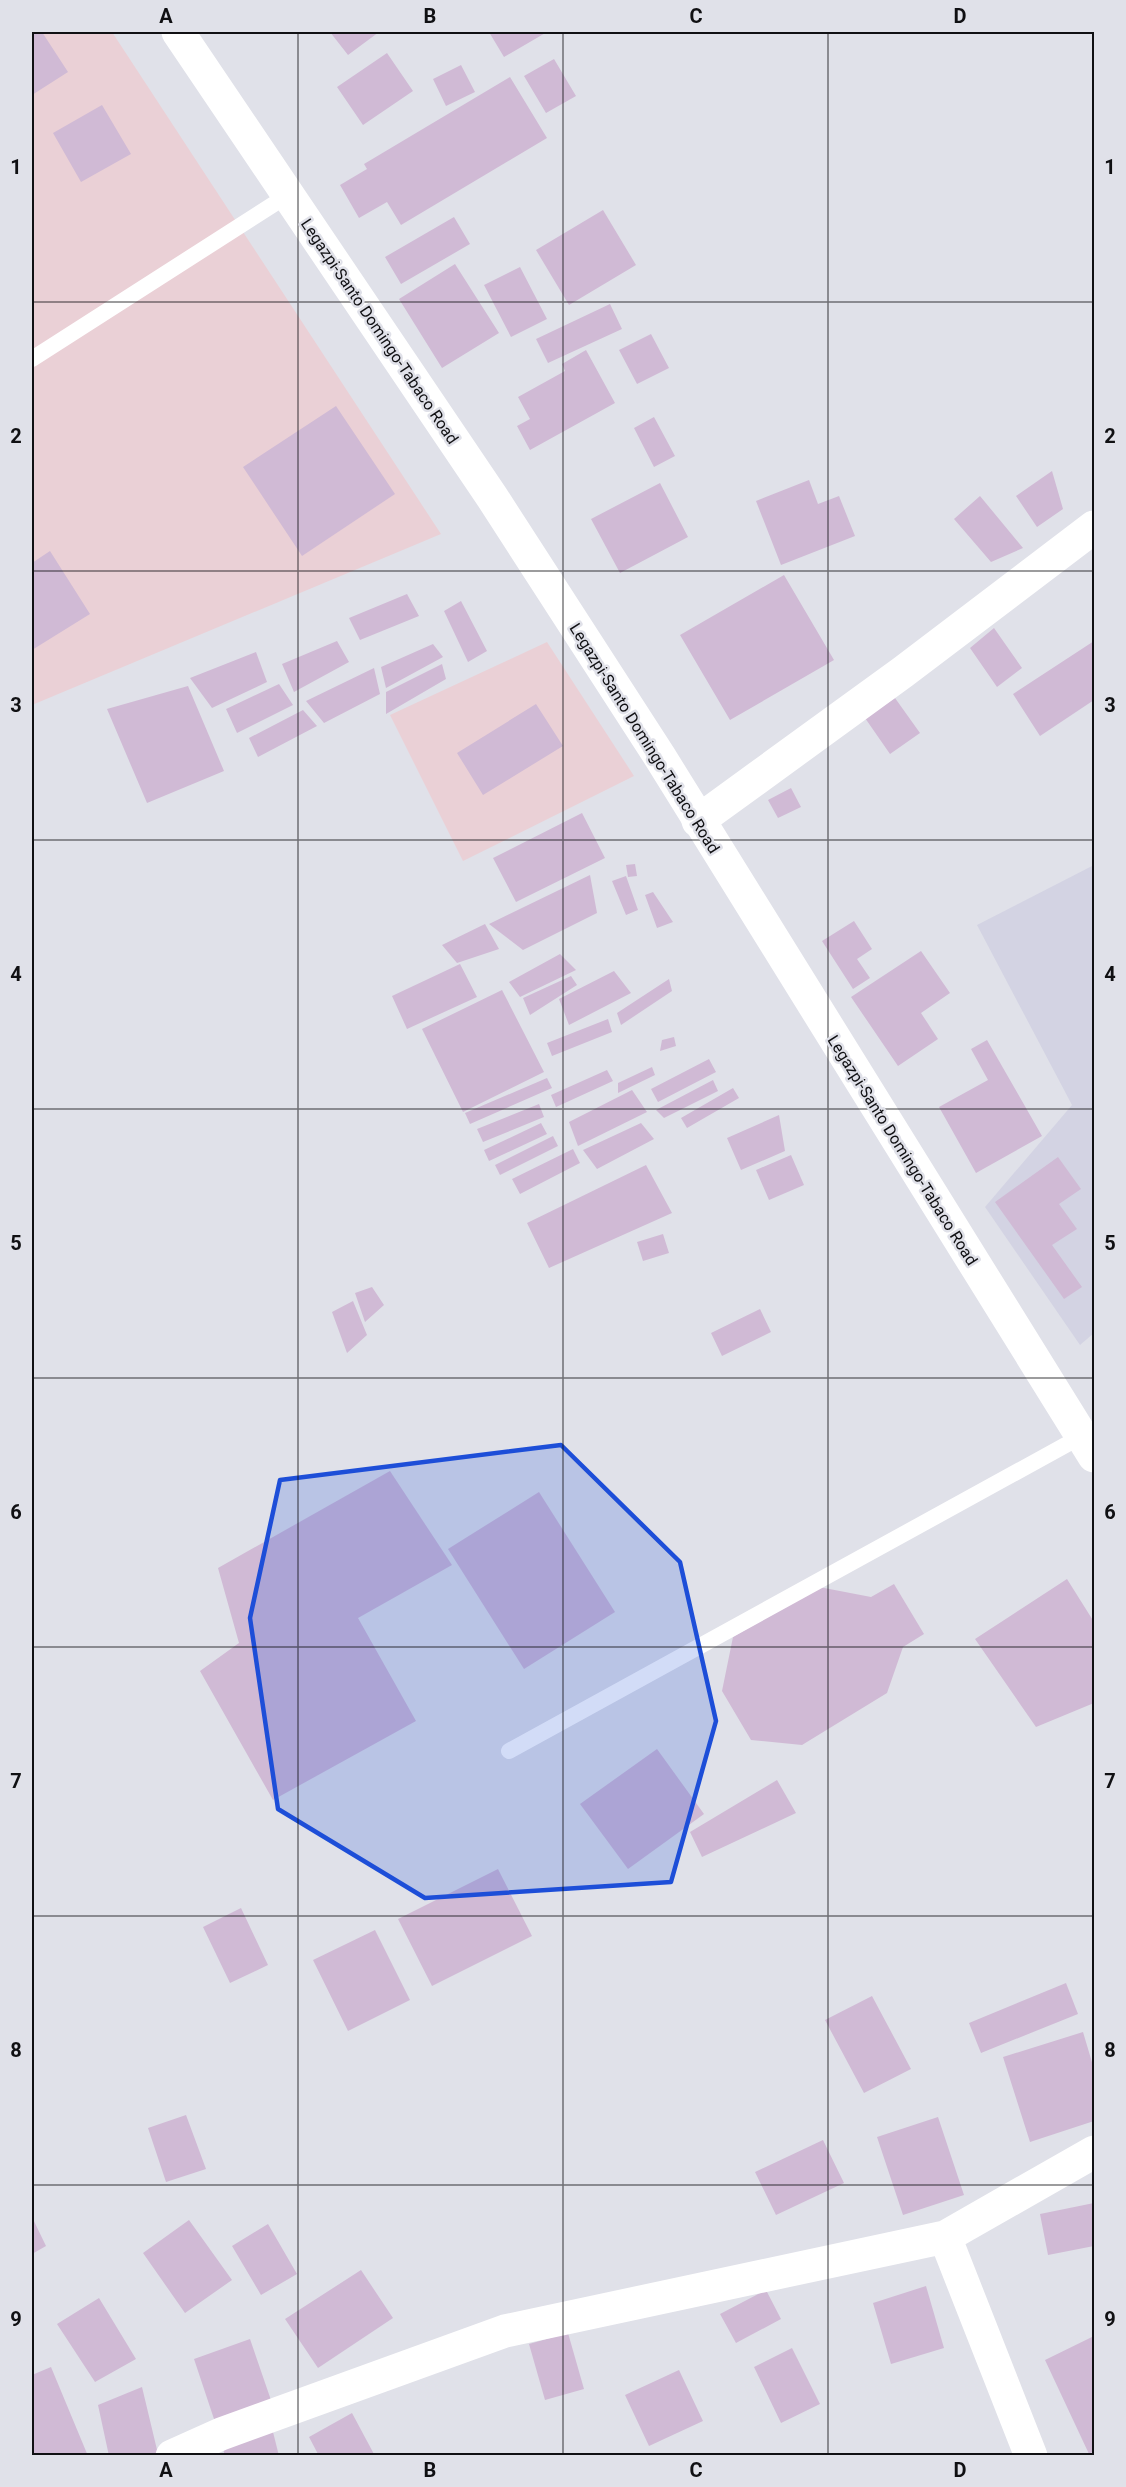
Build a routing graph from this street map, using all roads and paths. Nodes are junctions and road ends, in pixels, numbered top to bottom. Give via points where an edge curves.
1 (178, 32) edge
2 (288, 195) junction
3 (32, 358) edge
4 (1095, 527) edge
5 (698, 821) junction
6 (1088, 1446) edge
7 (509, 1751) dead end
8 (1095, 2152) edge
9 (945, 2237) junction
10 (172, 2456) edge
11 (1031, 2456) edge

1 - 2 street, Legazpi-Santo Domingo-Tabaco Road
2 - 3 lane
2 - 5 street, Legazpi-Santo Domingo-Tabaco Road via 492,497
4 - 5 street
5 - 6 street, Legazpi-Santo Domingo-Tabaco Road
6 - 7 lane
8 - 9 street
9 - 10 street via 505,2331 221,2434
9 - 11 street

